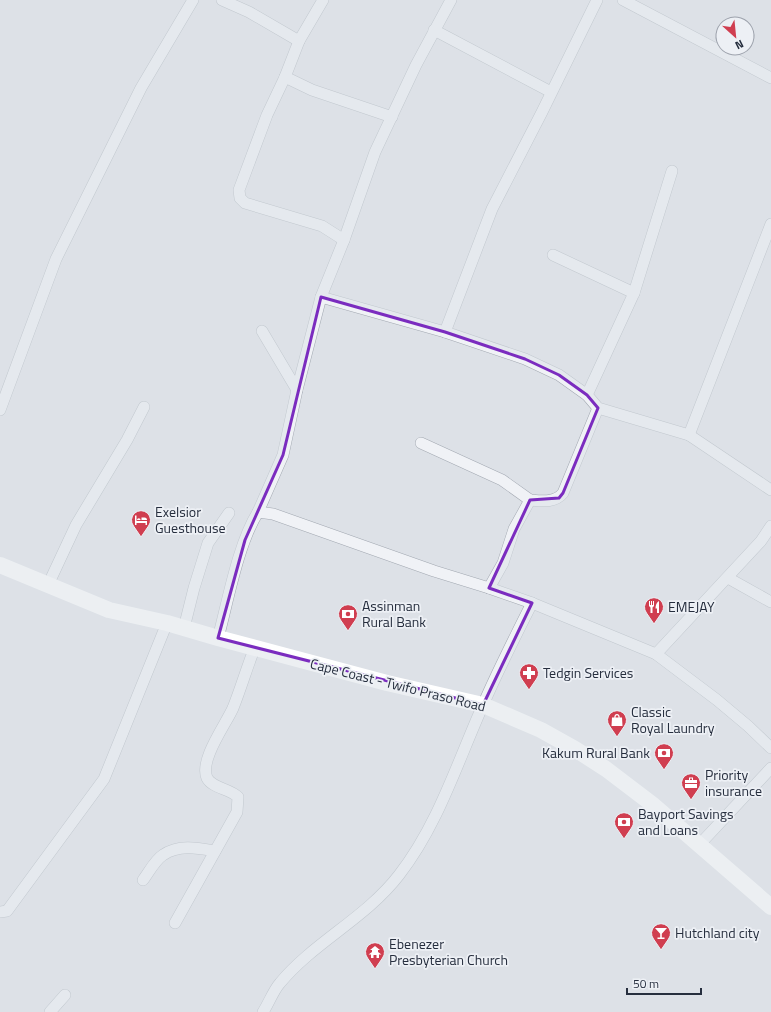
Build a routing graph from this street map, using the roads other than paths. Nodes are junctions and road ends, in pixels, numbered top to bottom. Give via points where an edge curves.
1 (193, 0) edge
2 (222, 0) edge
3 (323, 0) edge
4 (451, 0) edge
5 (597, 0) edge
6 (622, 0) edge
7 (434, 30) junction
8 (298, 41) junction
9 (285, 77) junction
10 (771, 78) edge
11 (551, 92) junction
12 (392, 117) junction
13 (672, 171) dead end
14 (771, 224) edge
15 (344, 240) junction
16 (553, 255) dead end
17 (634, 293) junction
18 (321, 297) junction
19 (262, 331) dead end
20 (445, 332) junction
21 (297, 390) junction
22 (587, 395) junction
23 (144, 407) dead end
24 (598, 408) junction
25 (0, 410) edge
26 (689, 435) junction
27 (421, 443) dead end
28 (771, 490) edge
29 (530, 500) junction
30 (258, 512) junction
31 (229, 514) dead end
32 (771, 526) edge
33 (0, 565) edge
34 (728, 578) junction
35 (48, 585) junction
36 (489, 588) junction
37 (771, 602) edge
38 (532, 603) junction
39 (167, 623) junction
40 (184, 628) junction
41 (218, 638) junction
42 (255, 647) junction
43 (656, 654) junction
44 (483, 705) junction
45 (771, 748) edge
46 (771, 768) edge
47 (700, 844) junction
48 (215, 851) junction
49 (143, 880) dead end
50 (771, 907) edge
51 (0, 912) edge
52 (174, 923) dead end
53 (65, 995) dead end
54 (50, 1012) edge
55 (263, 1012) edge

1 - 25 street via 141,88 56,259
2 - 8 street via 249,12
3 - 8 street
4 - 7 street
5 - 11 street
6 - 10 street
7 - 11 street
7 - 12 street
8 - 9 street
9 - 12 street via 312,90
9 - 15 street via 267,115 239,190 240,198 245,203 322,226
11 - 20 street via 492,209
12 - 15 street via 375,152
13 - 17 street
14 - 26 street
15 - 18 street
16 - 17 street
17 - 22 street
18 - 20 street
18 - 21 street
19 - 21 street
20 - 22 street via 525,358 559,375
21 - 30 street via 283,455
22 - 24 street
23 - 35 street via 76,525
24 - 26 street
24 - 29 street via 563,493 559,498 545,501
26 - 28 street
27 - 29 street via 502,480
29 - 36 street via 514,529 503,563
30 - 36 street via 273,514
30 - 41 street via 245,540
31 - 40 street via 208,544
32 - 34 street
33 - 35 main road, Cape Coast - Twifo Praso Road
34 - 37 street
34 - 43 street
35 - 39 main road, Cape Coast - Twifo Praso Road via 109,610
36 - 38 street
38 - 43 street
38 - 44 street
39 - 40 main road, Cape Coast - Twifo Praso Road
39 - 51 street via 104,779 7,911
40 - 41 main road, Cape Coast - Twifo Praso Road
41 - 42 main road, Cape Coast - Twifo Praso Road
42 - 44 main road, Cape Coast - Twifo Praso Road via 387,683
42 - 48 street via 232,709 219,731 206,771 211,783 234,793 238,796 239,802 237,812
43 - 45 street via 717,700
44 - 47 main road, Cape Coast - Twifo Praso Road via 541,730 575,749 652,804
44 - 55 street via 459,766 416,852 380,896 316,948 280,984
46 - 47 street
47 - 50 main road, Cape Coast - Twifo Praso Road
48 - 49 street via 182,848 162,855
48 - 52 street
53 - 54 street

